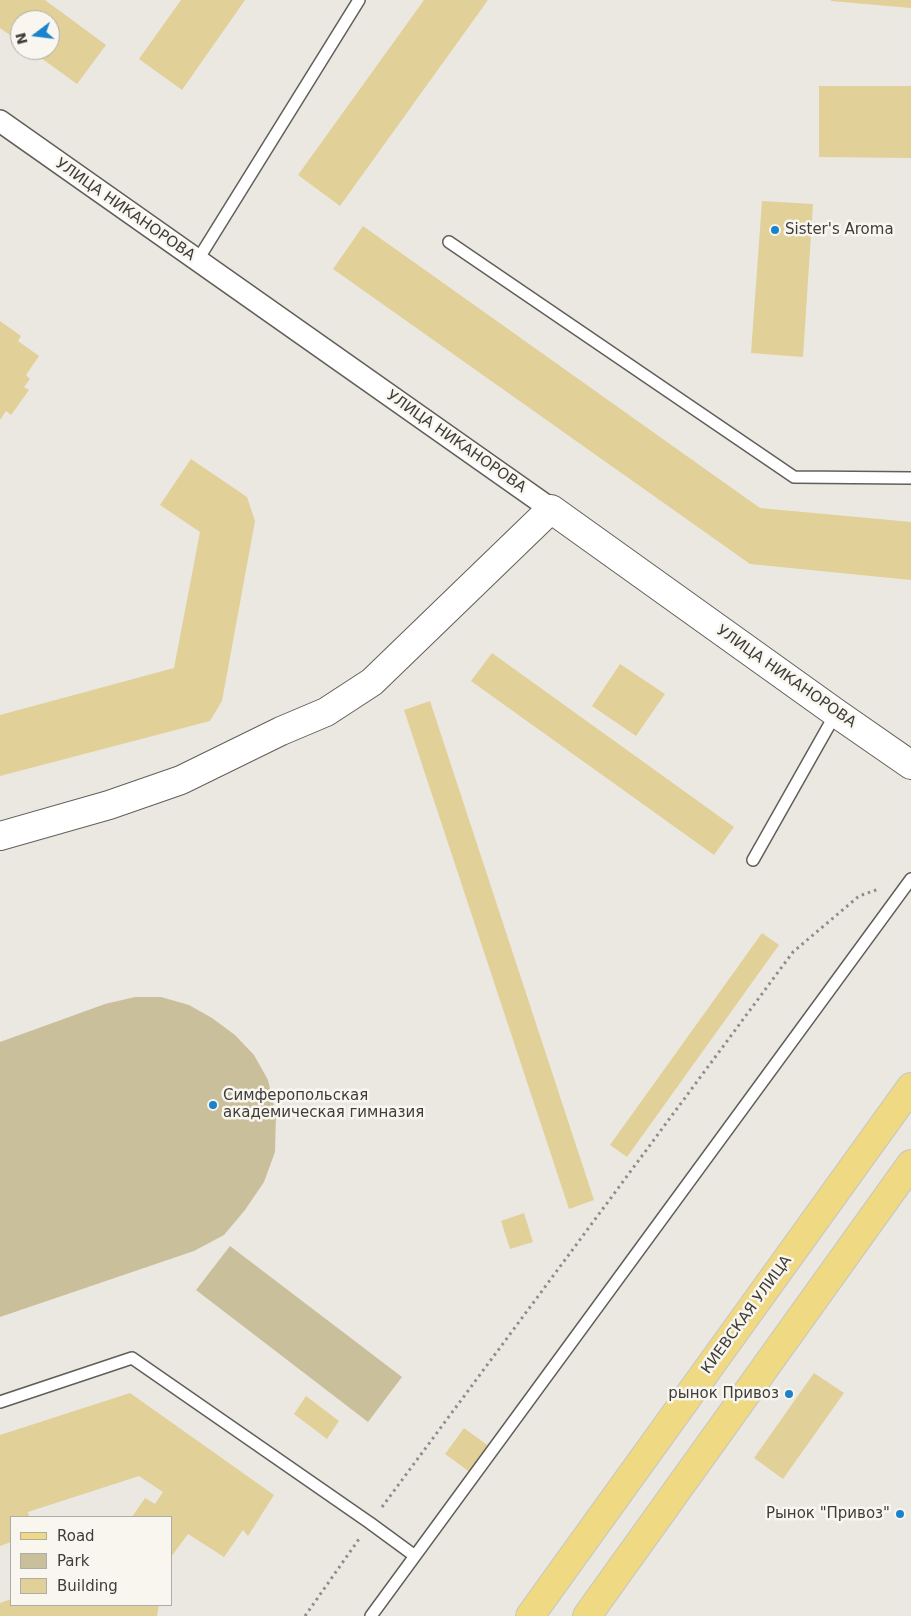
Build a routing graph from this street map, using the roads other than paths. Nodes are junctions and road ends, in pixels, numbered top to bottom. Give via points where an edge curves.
1 (359, 0) edge
2 (0, 121) edge
3 (449, 242) dead end
4 (196, 261) junction
5 (911, 478) edge
6 (551, 509) junction
7 (836, 713) junction
8 (911, 765) edge
9 (0, 836) edge
10 (754, 860) dead end
11 (911, 879) edge
12 (911, 1087) edge
13 (911, 1164) edge
14 (0, 1402) edge
15 (415, 1556) junction
16 (371, 1616) edge
17 (530, 1616) edge
18 (587, 1616) edge

1 - 4 lane
2 - 4 street, УЛИЦА НИКАНОРОВА
3 - 5 lane via 794,477
4 - 6 street, УЛИЦА НИКАНОРОВА
6 - 7 street, УЛИЦА НИКАНОРОВА
6 - 9 street via 372,682 326,712 181,780 109,805
7 - 8 street, УЛИЦА НИКАНОРОВА
7 - 10 lane
11 - 15 lane
12 - 17 main road, КИЕВСКАЯ УЛИЦА
13 - 18 main road
14 - 15 lane via 132,1358
15 - 16 lane

